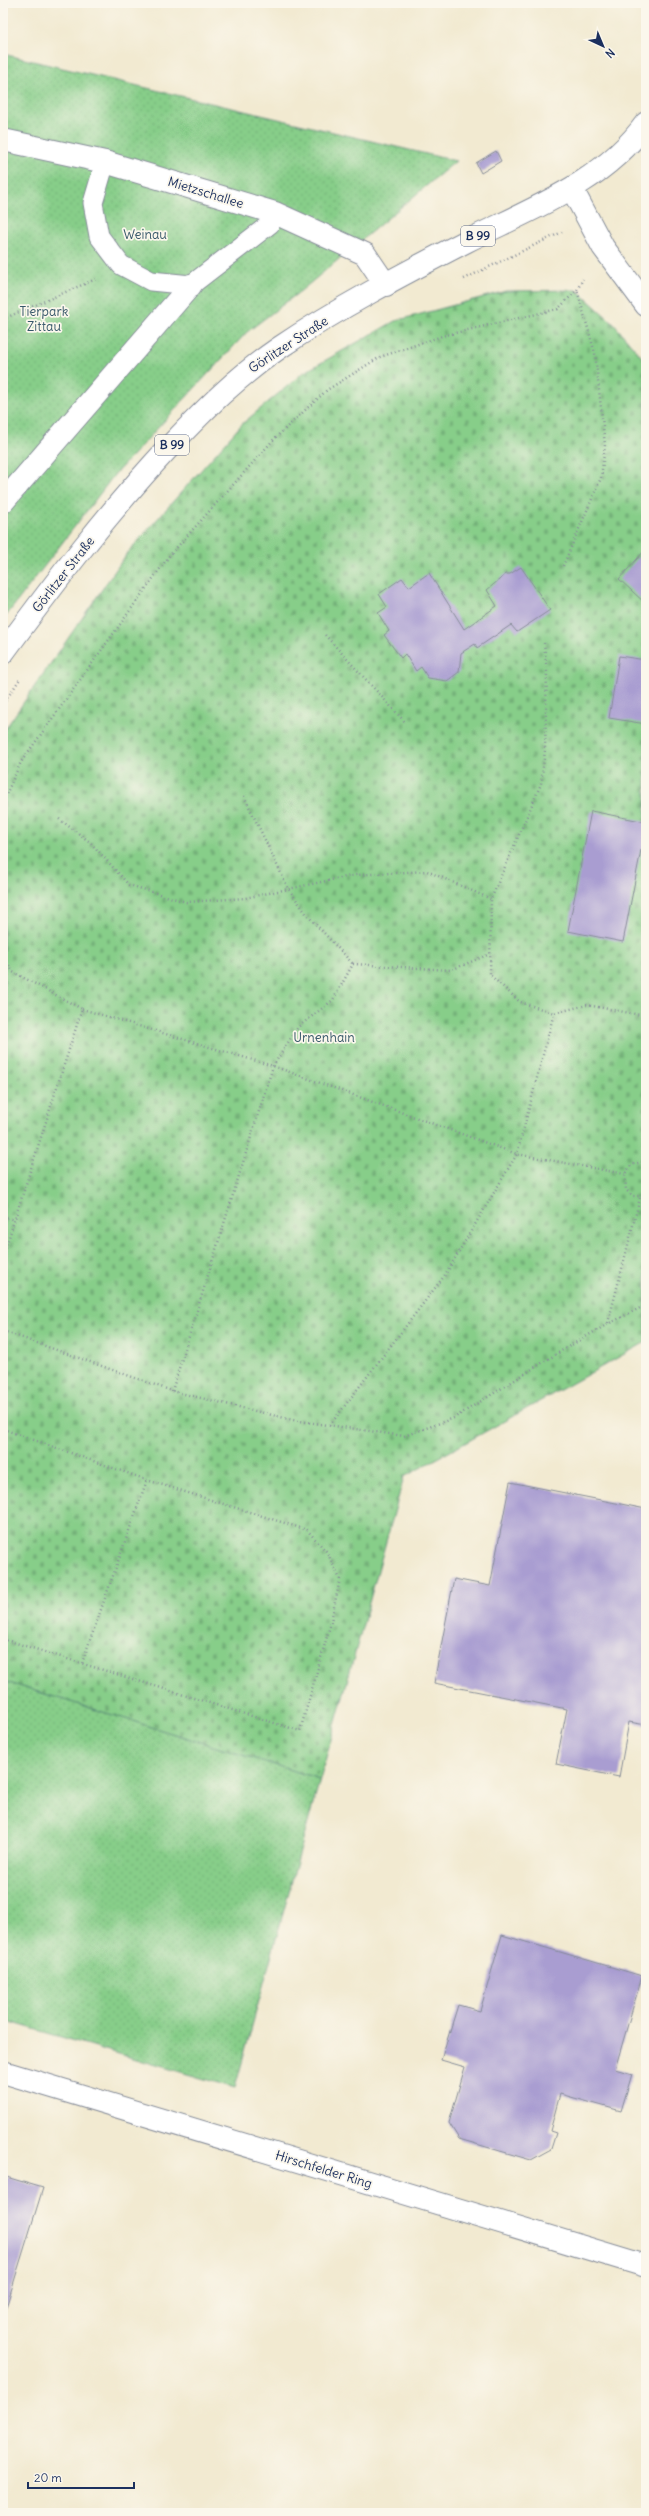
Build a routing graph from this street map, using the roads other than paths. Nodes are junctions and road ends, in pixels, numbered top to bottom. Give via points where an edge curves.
1 (646, 123) edge
2 (3, 140) edge
3 (105, 162) junction
4 (572, 189) junction
5 (275, 213) junction
6 (191, 285) junction
7 (386, 286) junction
8 (646, 305) edge
9 (3, 502) edge
10 (3, 653) edge
11 (3, 2072) edge
12 (646, 2266) edge

1 - 4 street, Görlitzer Straße / B 99 via 635,138 604,167
2 - 3 street, Mietzschallee
3 - 5 street, Mietzschallee
3 - 6 lane via 93,203 99,236 121,265 151,281
4 - 7 street, Görlitzer Straße / B 99 via 466,242
4 - 8 street via 603,247
5 - 6 lane via 270,224
5 - 7 street, Mietzschallee via 365,254
6 - 9 street
7 - 10 street, Görlitzer Straße / B 99 via 319,322 278,349 246,371 214,400 144,474 63,570
11 - 12 street, Hirschfelder Ring

